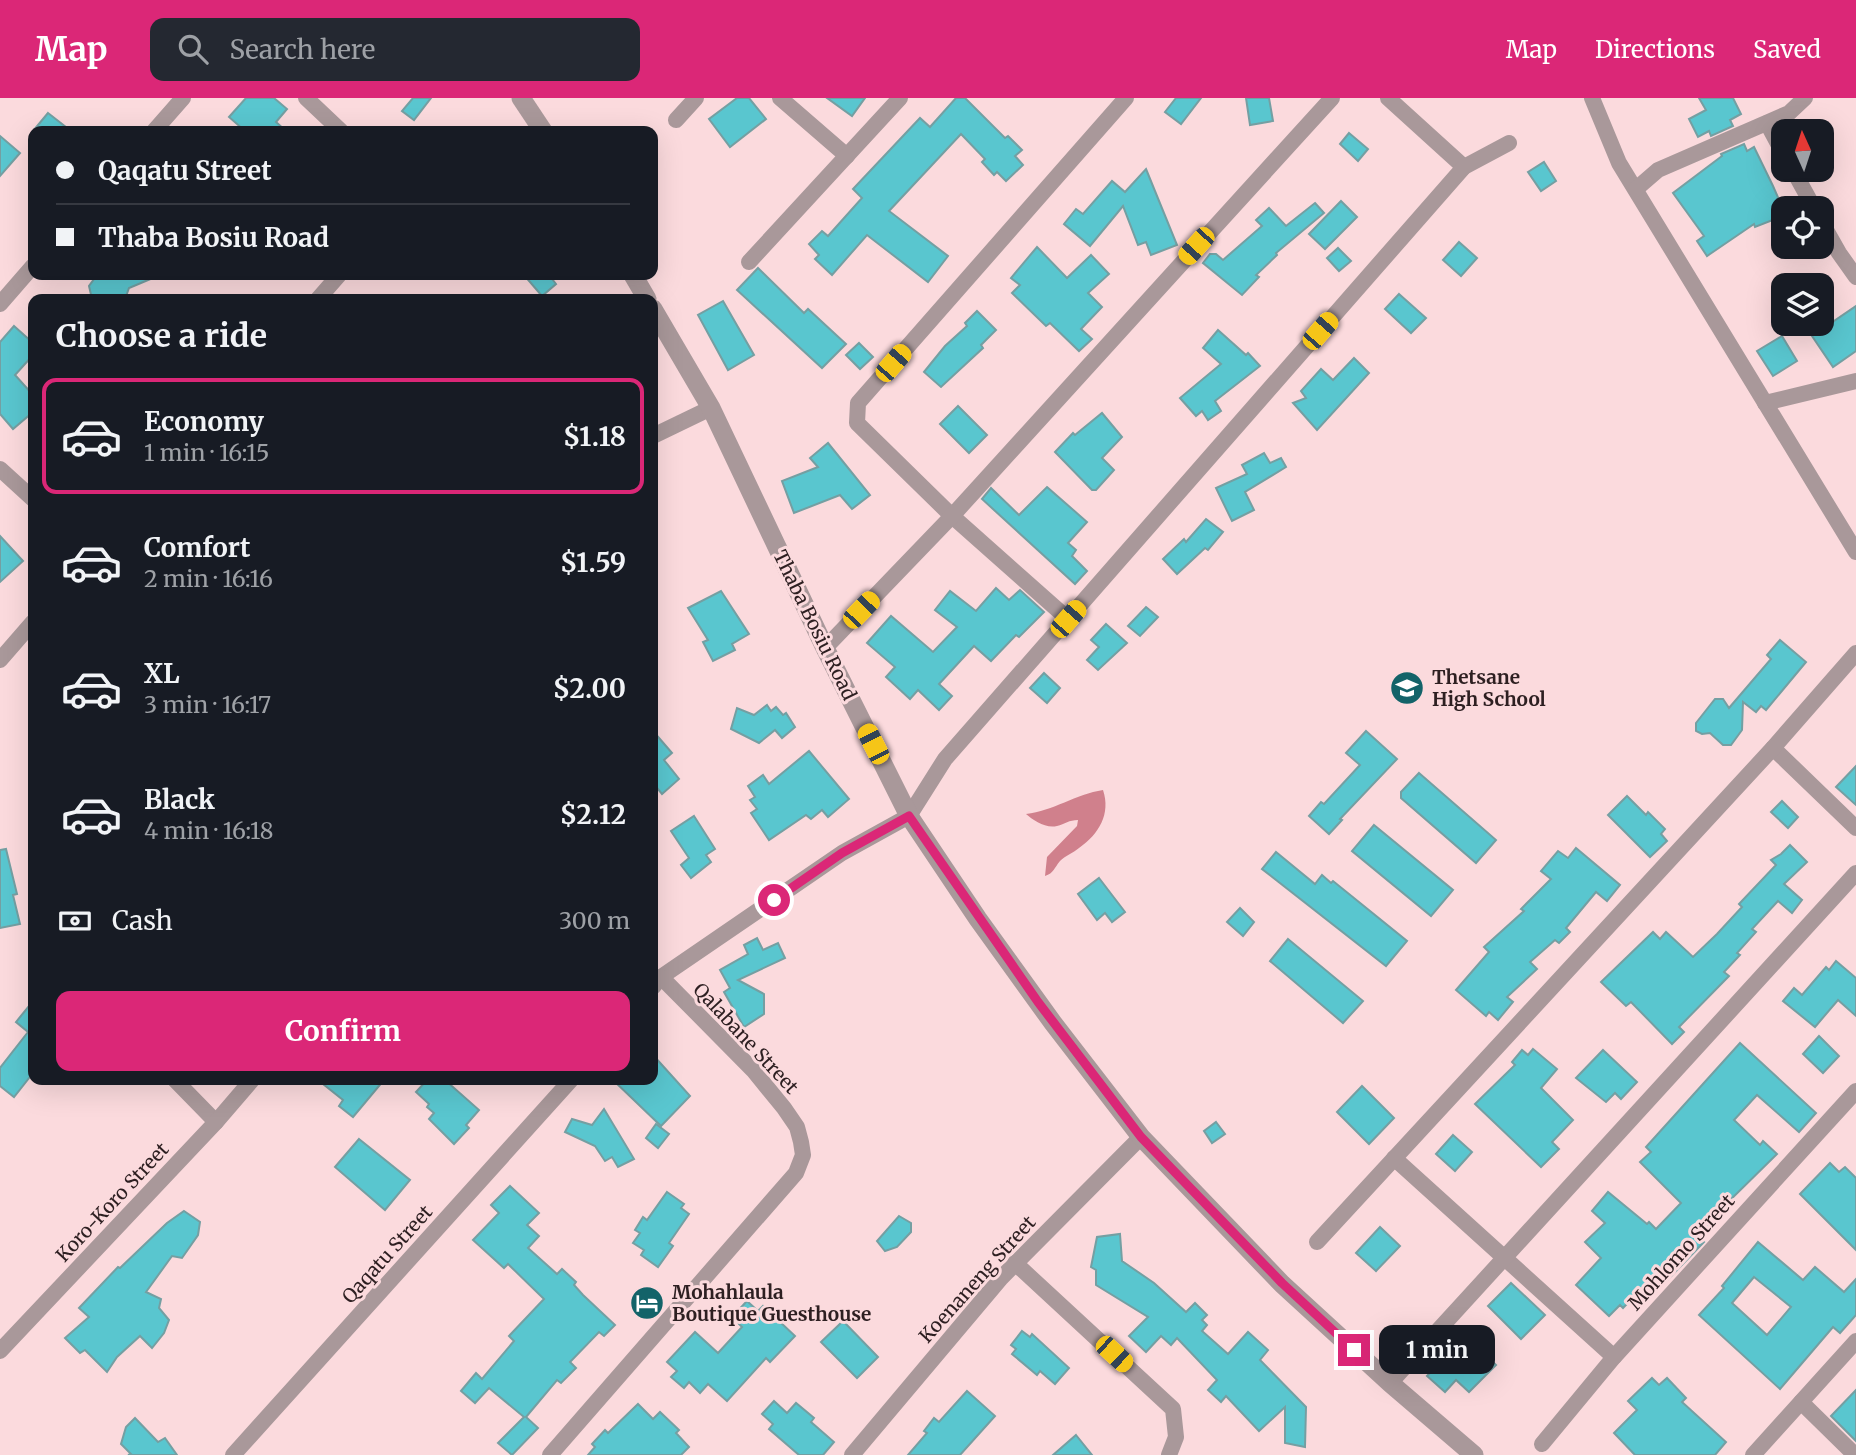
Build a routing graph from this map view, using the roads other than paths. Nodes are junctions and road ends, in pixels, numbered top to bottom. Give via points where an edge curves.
1 (183, 98) edge
2 (306, 98) edge
3 (521, 98) edge
4 (696, 98) edge
5 (780, 98) edge
6 (900, 98) edge
7 (1126, 98) edge
8 (1332, 98) edge
9 (1388, 98) edge
10 (1592, 98) edge
11 (1805, 98) edge
12 (676, 120) dead end
13 (1767, 123) junction
14 (158, 126) edge
15 (336, 126) edge
16 (540, 126) edge
17 (1771, 130) edge
18 (1509, 144) dead end
19 (847, 156) junction
20 (1464, 167) junction
21 (1636, 189) junction
22 (1834, 244) edge
23 (749, 262) dead end
24 (28, 272) edge
25 (1856, 277) edge
26 (335, 280) edge
27 (322, 294) edge
28 (0, 303) edge
29 (658, 318) edge
30 (1856, 381) edge
31 (1765, 403) junction
32 (710, 408) junction
33 (658, 434) edge
34 (0, 469) edge
35 (28, 494) edge
36 (952, 516) junction
37 (1856, 552) edge
38 (1068, 619) junction
39 (28, 628) edge
40 (825, 648) junction
41 (1856, 653) edge
42 (0, 660) edge
43 (1773, 748) junction
44 (909, 816) junction
45 (1856, 828) edge
46 (1856, 873) edge
47 (658, 981) edge
48 (658, 983) edge
49 (180, 1085) edge
50 (248, 1085) edge
51 (566, 1085) edge
52 (1856, 1091) edge
53 (216, 1122) junction
54 (1141, 1137) junction
55 (1394, 1158) junction
56 (1317, 1242) dead end
57 (1505, 1256) junction
58 (1016, 1264) junction
59 (1856, 1341) edge
60 (0, 1351) edge
61 (1614, 1357) junction
62 (1390, 1382) junction
63 (1801, 1402) junction
64 (1542, 1444) dead end
65 (233, 1455) edge
66 (550, 1455) edge
67 (852, 1455) edge
68 (1169, 1455) edge
69 (1474, 1455) edge
70 (1753, 1455) edge
71 (1856, 1455) edge

1 - 14 street
2 - 15 street
3 - 16 street
4 - 12 street
5 - 19 street
6 - 19 street
7 - 36 street via 858,403 857,423
8 - 36 street
9 - 20 street
10 - 21 street via 1619,163
11 - 13 street via 1789,113
13 - 17 street
13 - 21 street via 1658,170
18 - 20 street
19 - 23 street
20 - 38 street
21 - 31 street
22 - 25 street
24 - 28 street
26 - 27 street
29 - 32 street, Thaba Bosiu Road
30 - 31 street
31 - 37 street
32 - 33 street
32 - 40 street, Thaba Bosiu Road
34 - 35 street
36 - 38 street
36 - 40 street
38 - 44 street via 945,759
39 - 42 street
40 - 44 street, Thaba Bosiu Road
41 - 43 street
43 - 45 street
43 - 55 street
44 - 47 street via 842,853
44 - 54 street, Thaba Bosiu Road via 1038,1002
46 - 57 street
48 - 66 street, Qalabane Street via 753,1070 797,1127 803,1155 796,1173
49 - 53 street
50 - 53 street, Koro-Koro Street
51 - 65 street, Qaqatu Street
52 - 61 street, Mohlomo Street
53 - 60 street, Koro-Koro Street
54 - 58 street, Koenaneng Street
54 - 62 street, Thaba Bosiu Road via 1282,1283
55 - 56 street
55 - 57 street
57 - 61 street
57 - 62 street
58 - 67 street, Koenaneng Street
58 - 68 street via 1173,1409 1176,1437
59 - 63 street
61 - 64 street, Mohlomo Street
62 - 69 street, Thaba Bosiu Road
63 - 70 street
63 - 71 street

